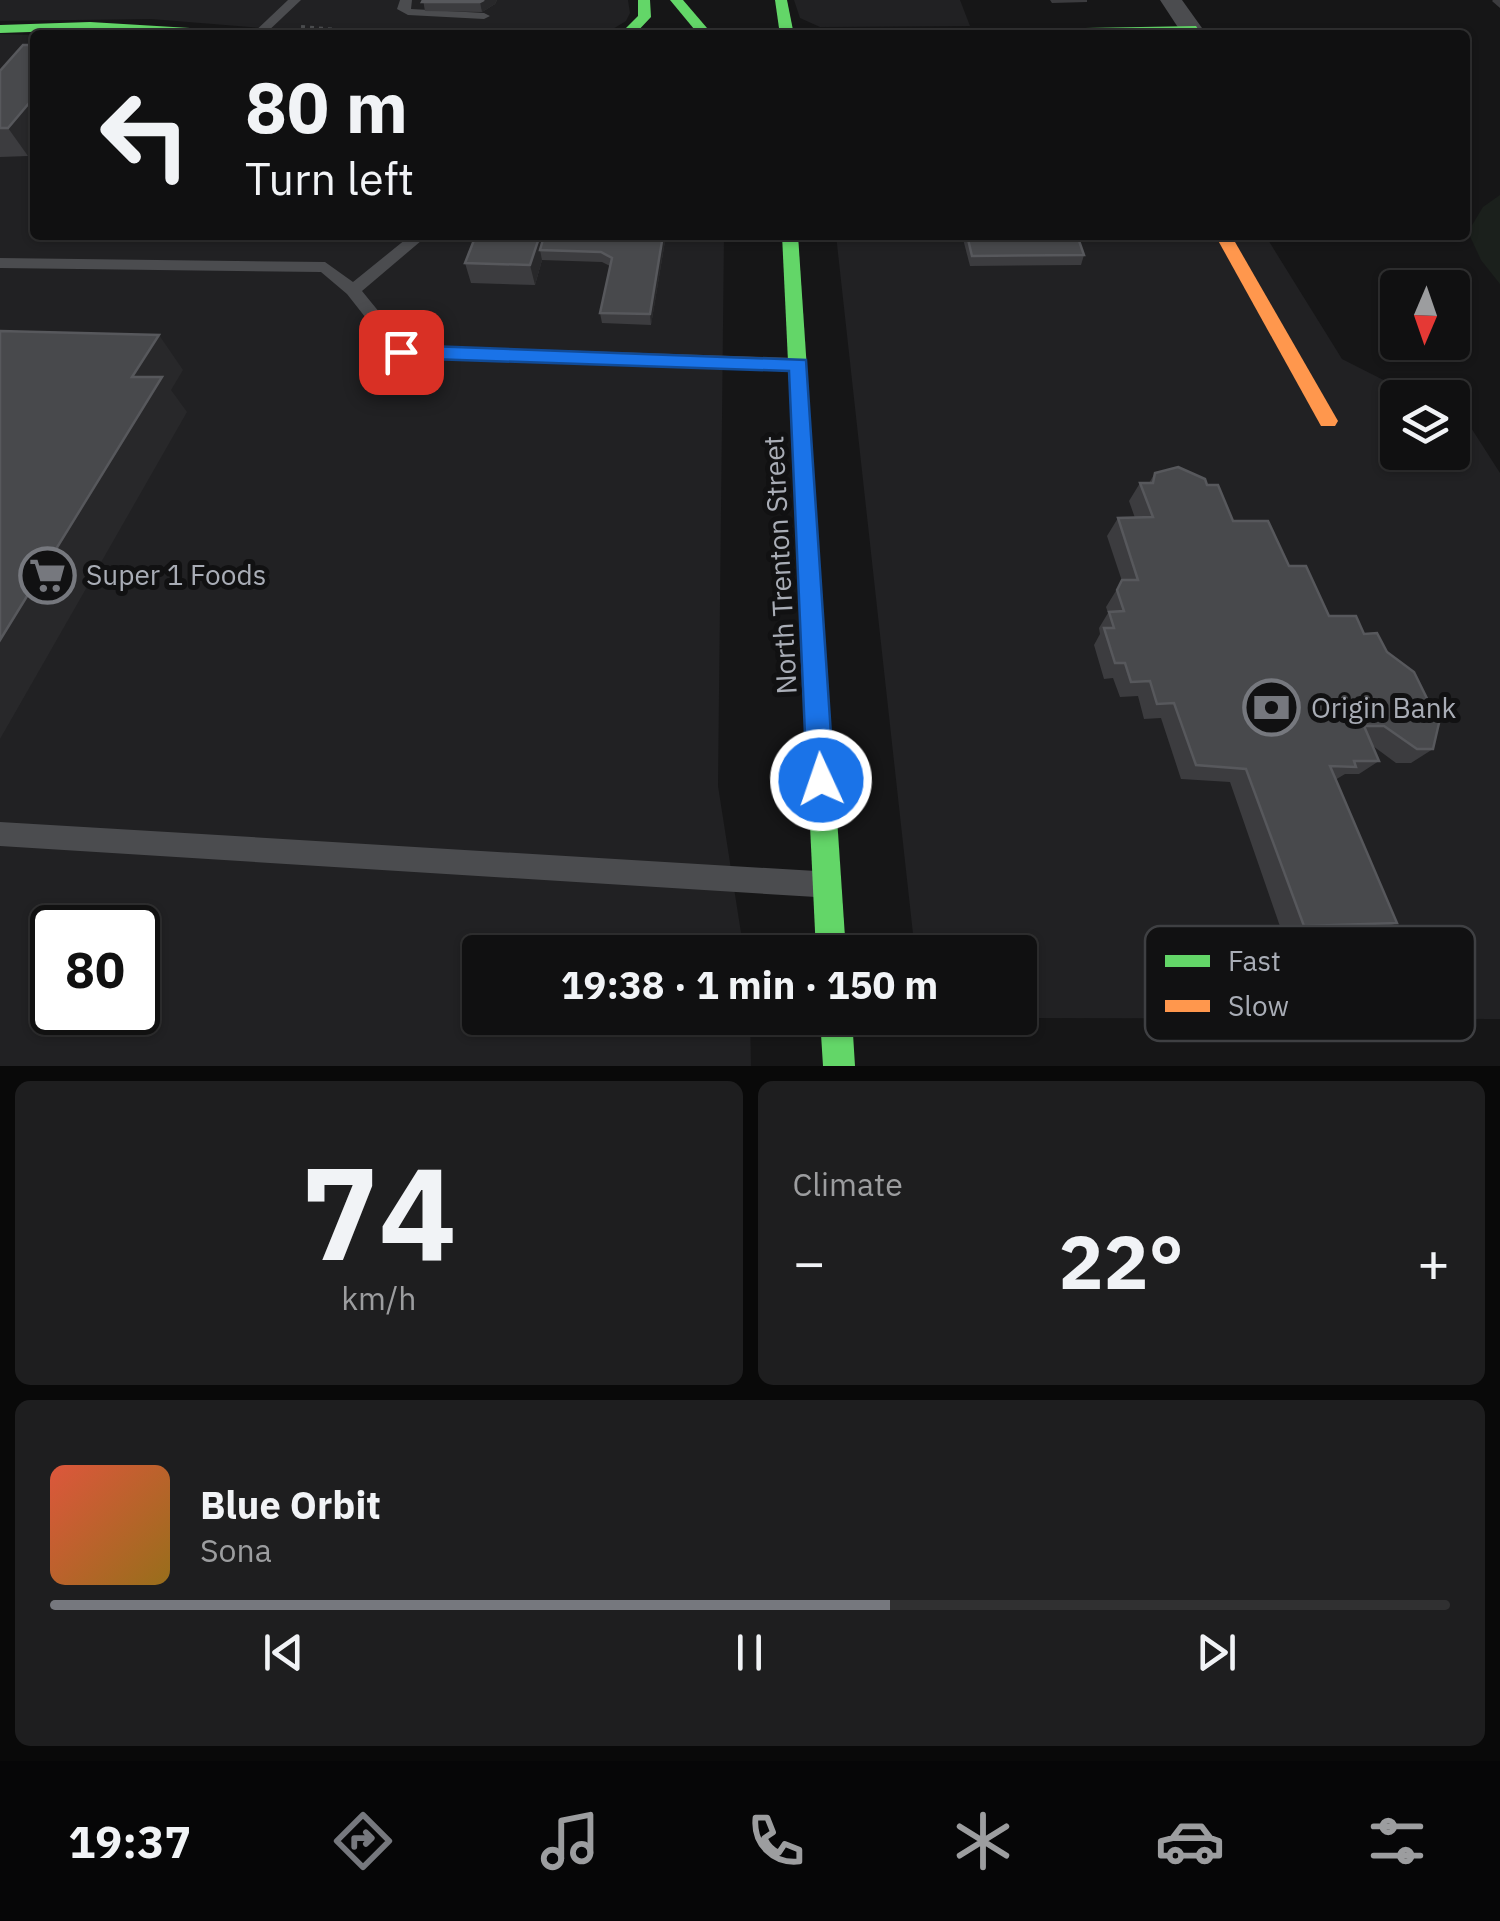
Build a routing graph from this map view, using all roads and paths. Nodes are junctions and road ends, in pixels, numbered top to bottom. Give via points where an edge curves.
1 (296, 0) edge
2 (406, 0) edge
3 (644, 0) edge
4 (676, 0) edge
5 (781, 0) edge
6 (1171, 0) edge
7 (484, 16) dead end
8 (300, 27) dead end
9 (0, 29) edge
10 (177, 30) edge
11 (263, 30) edge
12 (339, 30) edge
13 (632, 30) edge
14 (702, 30) edge
15 (786, 30) edge
16 (1192, 30) edge
17 (414, 240) edge
18 (790, 240) edge
19 (1227, 240) edge
20 (0, 263) edge
21 (352, 290) junction
22 (799, 364) junction
23 (1328, 421) dead end
24 (0, 834) edge
25 (827, 885) junction
26 (830, 935) edge
27 (837, 1035) edge
28 (839, 1066) edge

1 - 11 lane
2 - 7 lane via 402,8 408,12
3 - 13 main road via 645,18
4 - 14 main road
5 - 15 main road
6 - 16 street
8 - 12 path
9 - 10 main road via 45,24
17 - 21 lane
18 - 22 main road, North Trenton Street
19 - 23 main road
20 - 21 lane via 325,267
21 - 22 lane via 401,352
22 - 25 main road, North Trenton Street
24 - 25 lane
25 - 26 main road, North Trenton Street
27 - 28 main road

